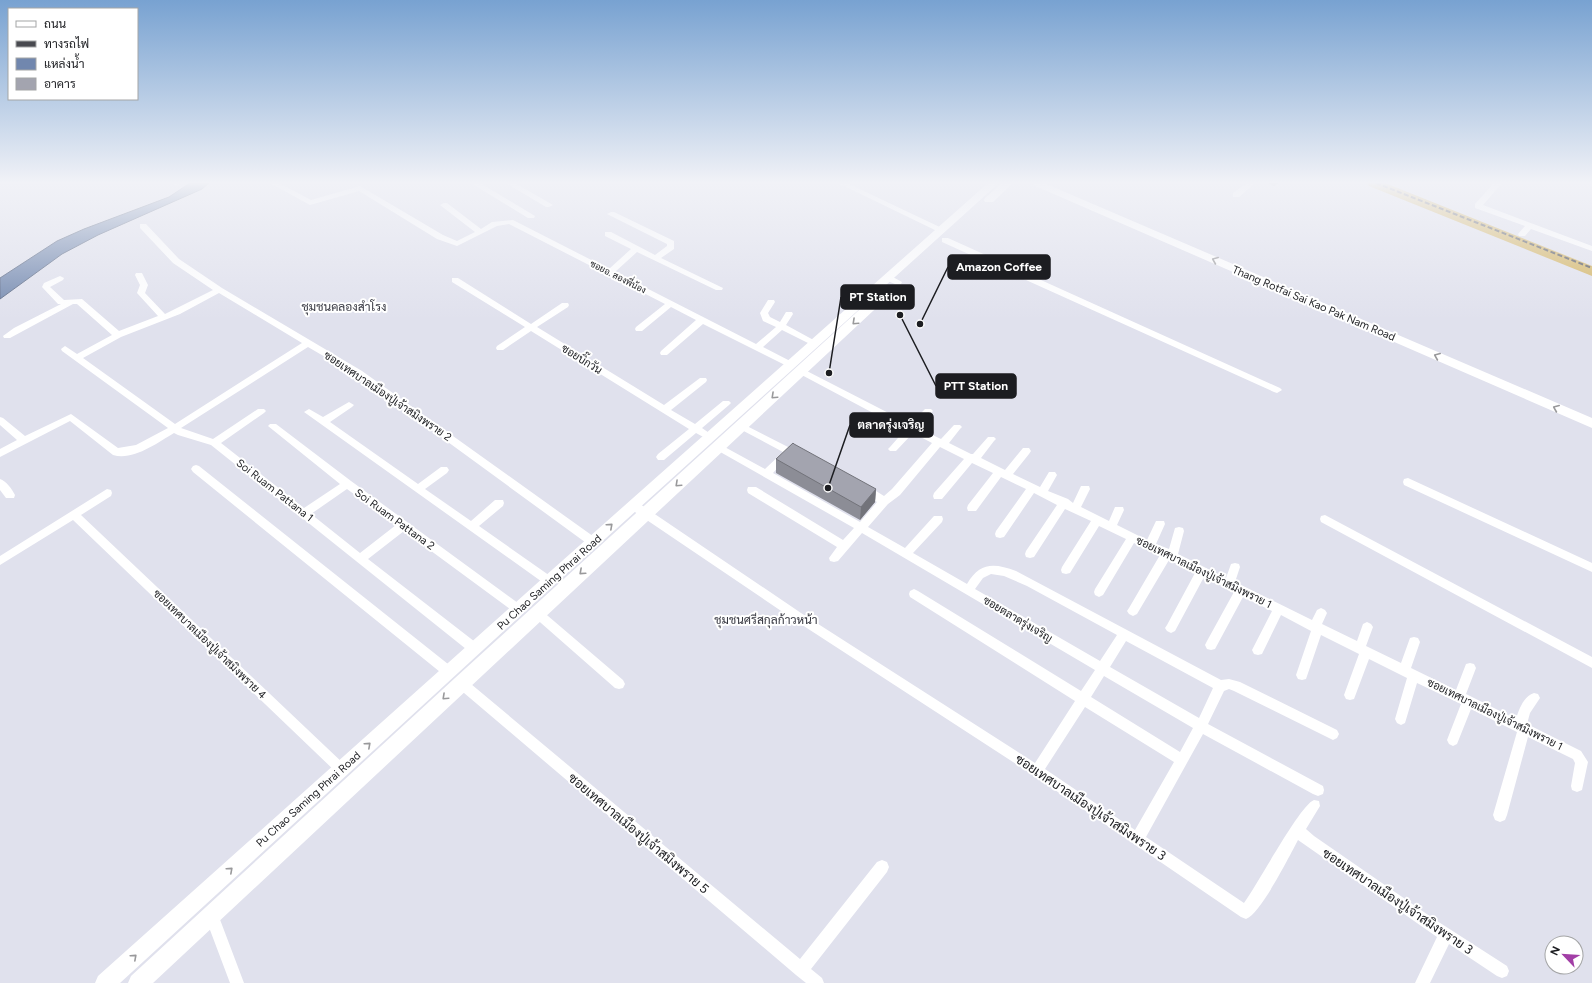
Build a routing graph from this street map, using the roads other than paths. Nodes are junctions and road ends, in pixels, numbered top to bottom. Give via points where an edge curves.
1 (146, 229) edge
2 (427, 229) edge
3 (476, 229) edge
4 (484, 229) edge
5 (523, 229) edge
6 (642, 229) edge
7 (932, 229) edge
8 (950, 229) edge
9 (952, 229) edge
10 (1142, 229) edge
11 (1508, 229) edge
12 (1510, 229) edge
13 (1515, 229) edge
14 (479, 231) junction
15 (608, 234) dead end
16 (1523, 234) junction
17 (944, 235) junction
18 (636, 249) junction
19 (1592, 249) edge
20 (655, 258) junction
21 (1592, 262) edge
22 (1592, 271) edge
23 (609, 273) junction
24 (139, 275) dead end
25 (60, 278) dead end
26 (455, 280) dead end
27 (893, 280) junction
28 (719, 288) dead end
29 (219, 290) junction
30 (70, 302) junction
31 (771, 302) dead end
32 (670, 304) junction
33 (566, 305) dead end
34 (789, 314) dead end
35 (164, 317) junction
36 (702, 320) junction
37 (780, 327) junction
38 (532, 328) junction
39 (639, 330) dead end
40 (118, 335) junction
41 (8, 336) dead end
42 (309, 342) junction
43 (815, 343) junction
44 (500, 348) dead end
45 (756, 348) junction
46 (65, 349) dead end
47 (664, 353) dead end
48 (76, 358) junction
49 (796, 368) junction
50 (703, 380) dead end
51 (1277, 390) dead end
52 (726, 403) dead end
53 (349, 405) dead end
54 (261, 410) dead end
55 (664, 410) junction
56 (928, 411) dead end
57 (309, 412) dead end
58 (0, 420) edge
59 (324, 421) junction
60 (1592, 423) edge
61 (273, 426) dead end
62 (742, 426) junction
63 (957, 427) dead end
64 (175, 428) junction
65 (694, 428) junction
66 (912, 429) junction
67 (991, 439) dead end
68 (24, 441) junction
69 (214, 442) junction
70 (714, 442) junction
71 (941, 443) junction
72 (893, 449) dead end
73 (789, 451) junction
74 (1026, 451) dead end
75 (0, 454) edge
76 (661, 457) dead end
77 (805, 457) edge
78 (973, 458) junction
79 (196, 469) dead end
80 (444, 470) dead end
81 (1004, 473) junction
82 (766, 474) junction
83 (1052, 475) dead end
84 (1408, 482) dead end
85 (0, 483) edge
86 (347, 484) junction
87 (858, 486) edge
88 (418, 489) junction
89 (1037, 489) junction
90 (1085, 489) dead end
91 (752, 490) dead end
92 (107, 493) dead end
93 (10, 495) dead end
94 (938, 496) dead end
95 (884, 500) junction
96 (1064, 502) junction
97 (499, 503) dead end
98 (972, 508) dead end
99 (1075, 508) junction
100 (640, 510) junction
101 (1119, 510) dead end
102 (304, 513) junction
103 (76, 516) junction
104 (938, 519) dead end
105 (1325, 519) dead end
106 (1098, 520) junction
107 (1160, 524) dead end
108 (404, 525) junction
109 (1111, 526) junction
110 (471, 527) junction
111 (860, 527) junction
112 (1179, 531) dead end
113 (1000, 534) dead end
114 (1133, 536) junction
115 (593, 542) junction
116 (1150, 545) junction
117 (843, 546) junction
118 (906, 554) junction
119 (1030, 554) dead end
120 (1169, 555) junction
121 (361, 558) junction
122 (834, 558) dead end
123 (0, 561) edge
124 (1235, 567) dead end
125 (1592, 568) edge
126 (1066, 570) dead end
127 (1202, 571) junction
128 (549, 581) junction
129 (1229, 584) junction
130 (969, 590) junction
131 (1241, 590) junction
132 (1099, 592) dead end
133 (914, 594) dead end
134 (518, 609) junction
135 (1278, 609) junction
136 (1133, 610) dead end
137 (537, 613) junction
138 (1321, 613) dead end
139 (1317, 627) junction
140 (1367, 627) dead end
141 (1171, 628) dead end
142 (1124, 634) junction
143 (1414, 642) dead end
144 (1211, 645) dead end
145 (475, 649) junction
146 (1258, 650) dead end
147 (1363, 650) junction
148 (1592, 663) edge
149 (468, 666) junction
150 (1470, 668) dead end
151 (1103, 670) junction
152 (1409, 672) junction
153 (1302, 675) dead end
154 (455, 678) junction
155 (619, 684) dead end
156 (1220, 686) junction
157 (1350, 695) dead end
158 (1534, 698) dead end
159 (1084, 699) junction
160 (1463, 699) junction
161 (1401, 719) dead end
162 (1201, 726) junction
163 (1522, 728) junction
164 (1333, 734) dead end
165 (1453, 740) dead end
166 (1181, 760) junction
167 (341, 769) junction
168 (1037, 771) junction
169 (1577, 786) dead end
170 (1318, 790) dead end
171 (318, 791) junction
172 (331, 804) junction
173 (1314, 806) dead end
174 (1500, 815) dead end
175 (1297, 830) junction
176 (1138, 838) junction
177 (882, 867) dead end
178 (211, 914) junction
179 (1446, 934) junction
180 (801, 970) junction
181 (1502, 971) dead end
182 (105, 983) edge
183 (138, 983) edge
184 (237, 983) edge
185 (817, 983) edge
186 (1422, 983) edge

1 - 29 street, ซอยเทศบาลเมืองปู่เจ้าสมิงพราย 2 via 176,261
2 - 14 street, ซอยอ. สองพี่น้อง via 457,244
3 - 14 street
4 - 14 street, ซอยอ. สองพี่น้อง
5 - 23 street, ซอยอ. สองพี่น้อง
6 - 20 street via 671,243 671,247
7 - 17 street
8 - 17 main road, Pu Chao Saming Phrai Road
9 - 17 main road, Pu Chao Saming Phrai Road
60 -> 10 main road, Thang Rotfai Sai Kao Pak Nam Road
11 - 16 highway
12 - 16 highway
13 - 16 street
15 - 18 street
16 - 19 street
16 - 21 highway
16 - 22 highway
17 - 27 main road, Pu Chao Saming Phrai Road
17 - 51 street
18 - 20 street
18 - 23 street
20 - 28 street
23 - 32 street, ซอยอ. สองพี่น้อง
24 - 35 street via 144,286 141,293
25 - 30 street via 46,287 61,302
26 - 38 street, ซอยบิ๊กวัน
27 - 43 main road, Pu Chao Saming Phrai Road
27 -> 49 main road, Pu Chao Saming Phrai Road
29 - 35 street
29 - 42 street, ซอยเทศบาลเมืองปู่เจ้าสมิงพราย 2
30 - 40 street via 79,301
30 - 41 street
31 - 37 street via 764,317
32 - 36 street, ซอยอ. สองพี่น้อง
32 - 39 street
33 - 38 street
34 - 37 street
35 - 40 street
36 - 45 street, ซอยอ. สองพี่น้อง
36 - 47 street
37 - 43 street
37 - 45 street
38 - 44 street
38 - 55 street, ซอยบิ๊กวัน
40 - 48 street
42 - 64 street
42 - 115 street, ซอยเทศบาลเมืองปู่เจ้าสมิงพราย 2 via 359,373
43 - 49 main road, Pu Chao Saming Phrai Road
45 - 49 street, ซอยอ. สองพี่น้อง
46 - 48 street, Soi Ruam Pattana 1
48 - 64 street, Soi Ruam Pattana 1
49 -> 62 main road, Pu Chao Saming Phrai Road
49 - 66 street, ซอยเทศบาลเมืองปู่เจ้าสมิงพราย 1
49 - 70 main road, Pu Chao Saming Phrai Road
50 - 55 street
52 - 65 street
53 - 59 street
54 - 69 street
55 - 65 street, ซอยบิ๊กวัน
56 - 66 street
57 - 59 street
58 - 68 street
59 - 88 street
61 - 86 street, Soi Ruam Pattana 2
62 - 70 main road, Pu Chao Saming Phrai Road
62 - 73 street
63 - 71 street
64 - 68 street via 153,441 122,453 116,452 71,417
64 - 69 street, Soi Ruam Pattana 1 via 188,436
65 - 70 street, ซอยบิ๊กวัน
65 - 76 street
66 - 71 street, ซอยเทศบาลเมืองปู่เจ้าสมิงพราย 1
66 - 72 street
67 - 78 street
68 - 75 street
69 - 102 street, Soi Ruam Pattana 1
70 - 82 street, ซอยตลาดรุ่งเจริญ
70 - 100 main road, Pu Chao Saming Phrai Road
71 - 78 street, ซอยเทศบาลเมืองปู่เจ้าสมิงพราย 1
71 - 95 street via 896,492
73 - 77 street
73 - 82 street
74 - 81 street
78 - 81 street, ซอยเทศบาลเมืองปู่เจ้าสมิงพราย 1
78 - 94 street
79 - 154 street, ซอยเทศบาลเมืองปู่เจ้าสมิงพราย 5
80 - 88 street
81 - 89 street, ซอยเทศบาลเมืองปู่เจ้าสมิงพราย 1
81 - 98 street
82 - 111 street, ซอยตลาดรุ่งเจริญ
83 - 89 street
84 - 125 street
85 - 93 street
86 - 102 street
86 - 108 street, Soi Ruam Pattana 2
87 - 95 street
88 - 110 street
89 - 96 street, ซอยเทศบาลเมืองปู่เจ้าสมิงพราย 1
89 - 113 street
90 - 99 street
91 - 117 street
92 - 103 street
95 - 111 street
96 - 99 street, ซอยเทศบาลเมืองปู่เจ้าสมิงพราย 1
96 - 119 street
97 - 110 street
99 - 106 street, ซอยเทศบาลเมืองปู่เจ้าสมิงพราย 1
115 -> 100 main road, Pu Chao Saming Phrai Road
100 -> 137 main road, Pu Chao Saming Phrai Road
100 - 168 street, ซอยเทศบาลเมืองปู่เจ้าสมิงพราย 3 via 797,616
101 - 109 street
102 - 121 street, Soi Ruam Pattana 1
103 - 123 street
103 - 167 street, ซอยเทศบาลเมืองปู่เจ้าสมิงพราย 4
104 - 118 street
105 - 148 street
106 - 109 street, ซอยเทศบาลเมืองปู่เจ้าสมิงพราย 1
106 - 126 street
107 - 116 street
108 - 121 street
108 - 134 street, Soi Ruam Pattana 2
109 - 114 street, ซอยเทศบาลเมืองปู่เจ้าสมิงพราย 1
110 - 128 street
111 - 117 street
111 - 118 street, ซอยตลาดรุ่งเจริญ
112 - 120 street
114 - 116 street, ซอยเทศบาลเมืองปู่เจ้าสมิงพราย 1
114 - 132 street
115 - 128 main road, Pu Chao Saming Phrai Road
116 - 120 street, ซอยเทศบาลเมืองปู่เจ้าสมิงพราย 1
117 - 122 street
118 - 130 street, ซอยตลาดรุ่งเจริญ
120 - 127 street, ซอยเทศบาลเมืองปู่เจ้าสมิงพราย 1
120 - 136 street
121 - 145 street, Soi Ruam Pattana 1
124 - 129 street
127 - 129 street, ซอยเทศบาลเมืองปู่เจ้าสมิงพราย 1
127 - 141 street
128 - 134 main road, Pu Chao Saming Phrai Road
129 - 131 street, ซอยเทศบาลเมืองปู่เจ้าสมิงพราย 1
130 - 142 street via 979,575 990,569 1002,570
130 - 151 street, ซอยตลาดรุ่งเจริญ
131 - 135 street, ซอยเทศบาลเมืองปู่เจ้าสมิงพราย 1
131 - 144 street
133 - 159 street
134 - 145 main road, Pu Chao Saming Phrai Road
135 - 139 street, ซอยเทศบาลเมืองปู่เจ้าสมิงพราย 1
135 - 146 street
137 - 149 main road, Pu Chao Saming Phrai Road
137 - 155 street
138 - 139 street
139 - 147 street, ซอยเทศบาลเมืองปู่เจ้าสมิงพราย 1
139 - 153 street
140 - 147 street
142 - 151 street
142 - 156 street
143 - 152 street
145 - 149 main road, Pu Chao Saming Phrai Road
147 - 152 street, ซอยเทศบาลเมืองปู่เจ้าสมิงพราย 1
147 - 157 street
149 - 154 main road, Pu Chao Saming Phrai Road
150 - 160 street
151 - 159 street
151 - 162 street, ซอยตลาดรุ่งเจริญ
152 - 160 street, ซอยเทศบาลเมืองปู่เจ้าสมิงพราย 1
152 - 161 street
167 -> 154 main road, Pu Chao Saming Phrai Road
154 -> 172 main road, Pu Chao Saming Phrai Road
154 - 180 street, ซอยเทศบาลเมืองปู่เจ้าสมิงพราย 5
156 - 162 street
156 - 164 street via 1236,686
158 - 163 street via 1525,710
159 - 166 street
159 - 168 street
160 - 163 street, ซอยเทศบาลเมืองปู่เจ้าสมิงพราย 1
160 - 165 street
162 - 166 street
162 - 170 street, ซอยตลาดรุ่งเจริญ
163 - 169 street, ซอยเทศบาลเมืองปู่เจ้าสมิงพราย 1 via 1580,757 1582,762
163 - 174 street
166 - 176 street
167 - 171 main road, Pu Chao Saming Phrai Road
168 - 176 street, ซอยเทศบาลเมืองปู่เจ้าสมิงพราย 3
171 - 172 main road
182 -> 171 main road, Pu Chao Saming Phrai Road
172 - 178 main road, Pu Chao Saming Phrai Road
173 - 175 street
175 - 176 street, ซอยเทศบาลเมืองปู่เจ้าสมิงพราย 3 via 1246,912
175 - 179 street, ซอยเทศบาลเมืองปู่เจ้าสมิงพราย 3 via 1309,841
177 - 180 street
178 - 183 main road, Pu Chao Saming Phrai Road
178 - 184 street
179 - 181 street, ซอยเทศบาลเมืองปู่เจ้าสมิงพราย 3
179 - 186 street
180 - 185 street, ซอยเทศบาลเมืองปู่เจ้าสมิงพราย 5

